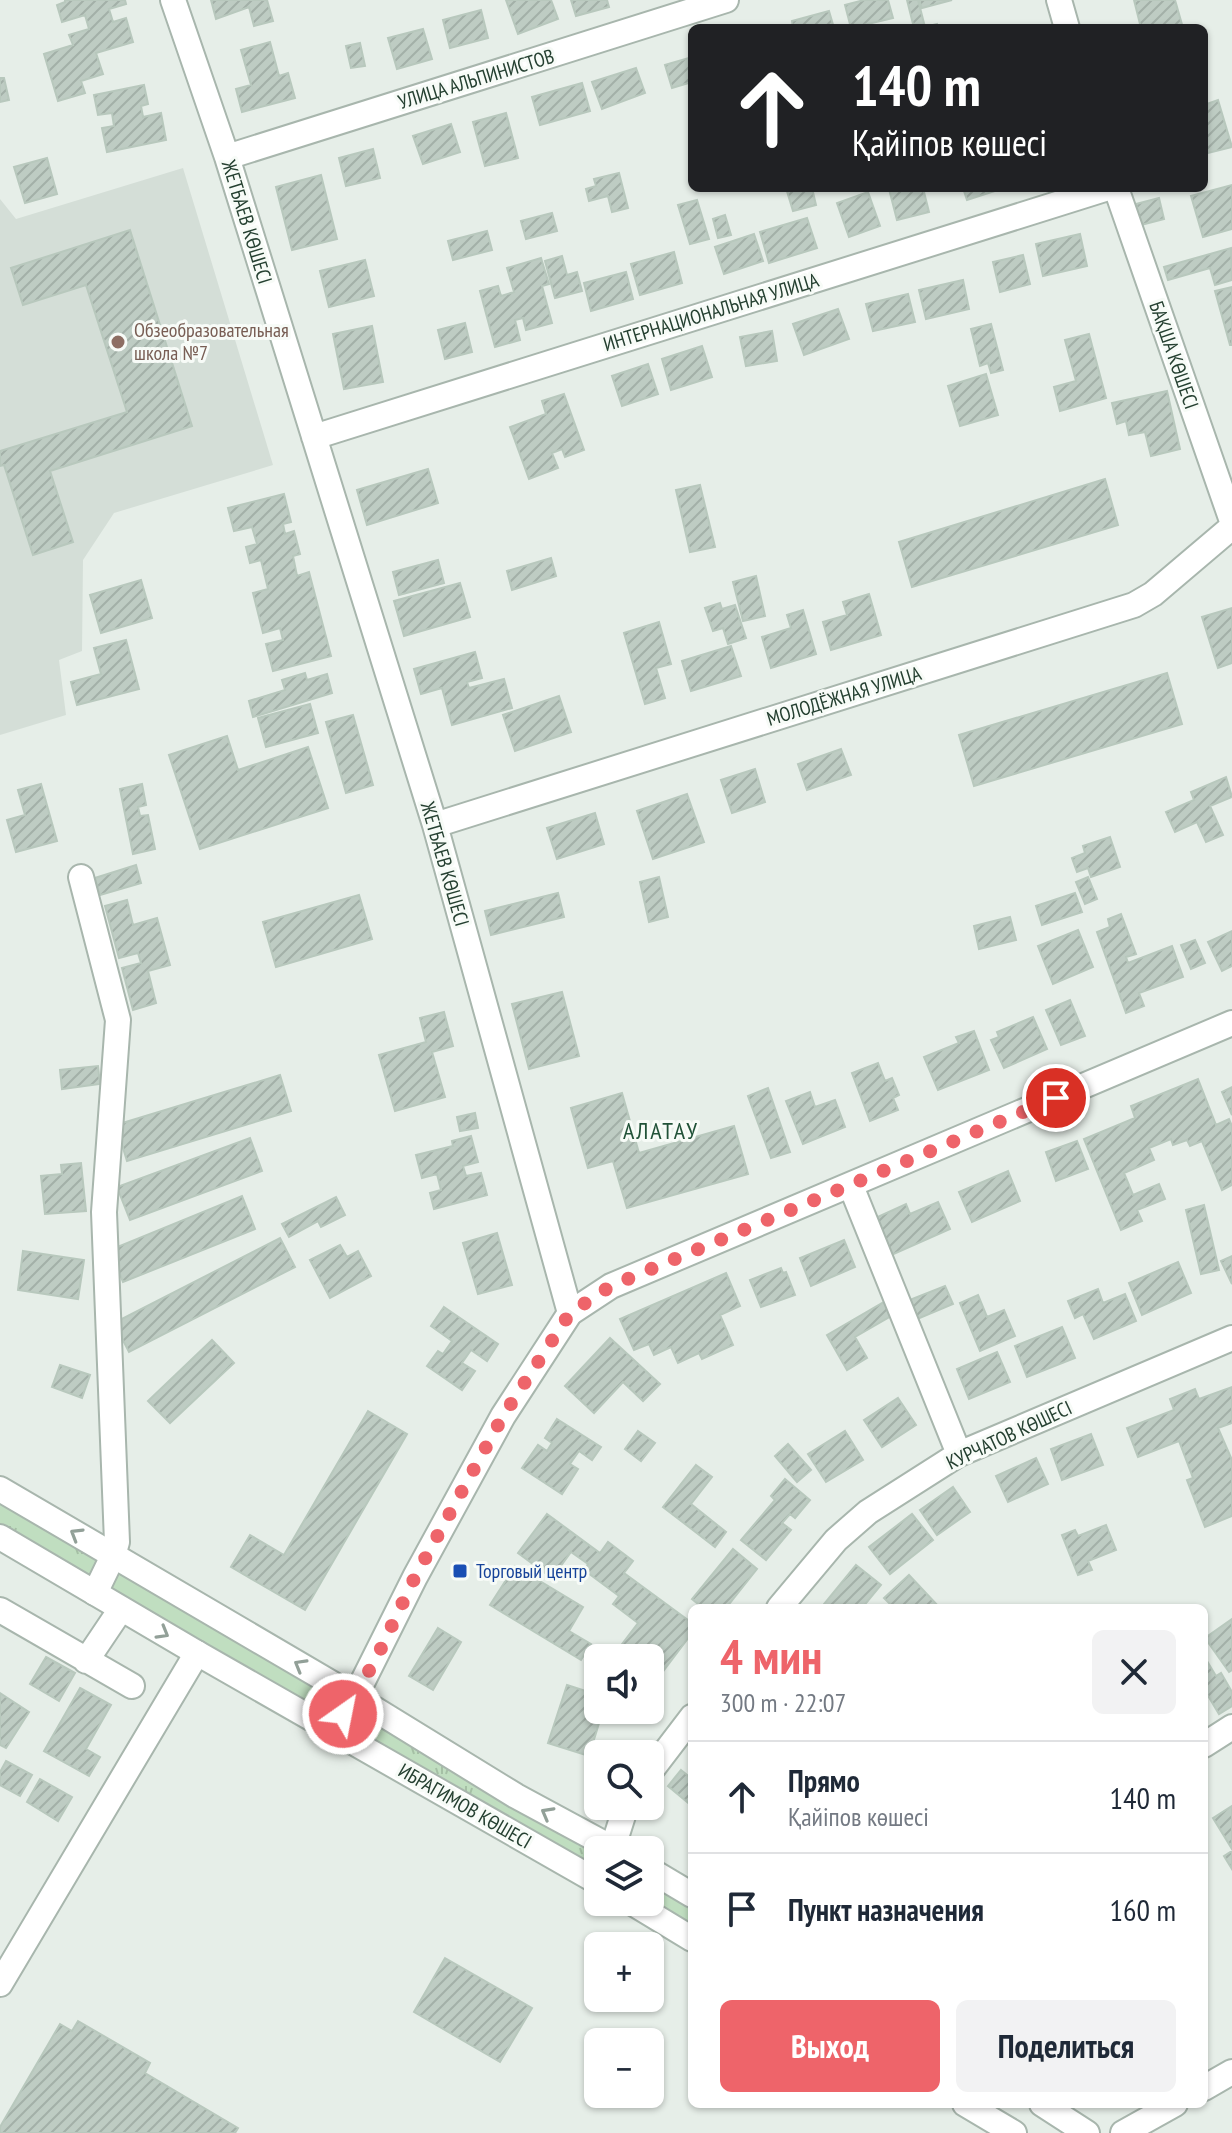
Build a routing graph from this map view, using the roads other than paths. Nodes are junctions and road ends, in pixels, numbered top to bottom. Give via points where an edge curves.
1 (173, 0) edge
2 (726, 0) edge
3 (1059, 0) edge
4 (1066, 24) edge
5 (227, 157) junction
6 (1095, 192) edge
7 (1117, 192) edge
8 (314, 437) junction
9 (1232, 524) edge
10 (435, 825) junction
11 (81, 877) dead end
12 (1232, 1023) edge
13 (851, 1186) junction
14 (570, 1313) junction
15 (1232, 1338) edge
16 (959, 1454) junction
17 (0, 1489) edge
18 (0, 1537) edge
19 (113, 1556) junction
20 (95, 1593) junction
21 (782, 1604) edge
22 (121, 1609) junction
23 (0, 1610) edge
24 (197, 1653) junction
25 (86, 1661) junction
26 (132, 1686) dead end
27 (355, 1697) junction
28 (688, 1722) edge
29 (1232, 1727) edge
30 (331, 1730) junction
31 (1208, 1742) edge
32 (664, 1754) edge
33 (590, 1836) edge
34 (584, 1873) edge
35 (664, 1878) edge
36 (688, 1893) edge
37 (654, 1916) edge
38 (688, 1937) edge
39 (8, 1953) edge
40 (0, 1984) edge
41 (1232, 2072) edge
42 (1208, 2086) edge
43 (972, 2108) edge
44 (1048, 2108) edge
45 (1168, 2108) edge
46 (1014, 2133) edge
47 (1087, 2133) edge
48 (1123, 2133) edge

1 - 5 street, ЖЕТБАЕВ КӨШЕСІ
2 - 5 street, УЛИЦА АЛЬПИНИСТОВ
3 - 4 street
5 - 8 street, ЖЕТБАЕВ КӨШЕСІ
6 - 8 street, ИНТЕРНАЦИОНАЛЬНАЯ УЛИЦА
7 - 9 street, БАҚША КӨШЕСІ
8 - 10 street, ЖЕТБАЕВ КӨШЕСІ
9 - 10 street, МОЛОДЁЖНАЯ УЛИЦА via 1134,605
10 - 14 street, ЖЕТБАЕВ КӨШЕСІ
11 - 19 street via 118,1020 104,1212 117,1542
12 - 13 street
13 - 14 street via 611,1286
13 - 16 street
14 - 27 street via 503,1416
15 - 16 street, КУРЧАТОВ КӨШЕСІ
16 - 21 street, КУРЧАТОВ КӨШЕСІ via 846,1530
19 -> 17 street, ИБРАГИМОВ КӨШЕСІ
18 - 20 street, ИБРАГИМОВ КӨШЕСІ
19 - 20 street
27 -> 19 street, ИБРАГИМОВ КӨШЕСІ
20 - 22 street, ИБРАГИМОВ КӨШЕСІ
22 -> 24 street, ИБРАГИМОВ КӨШЕСІ
22 - 25 street
23 - 25 street
24 - 30 street, ИБРАГИМОВ КӨШЕСІ
24 - 39 street
25 - 26 street
27 - 30 street
33 -> 27 street, ИБРАГИМОВ КӨШЕСІ
28 - 32 street
29 - 31 street
30 - 34 street, ИБРАГИМОВ КӨШЕСІ
35 - 36 street
37 - 38 street
39 - 40 street
41 - 42 street
43 - 46 street
44 - 47 street
45 - 48 street

